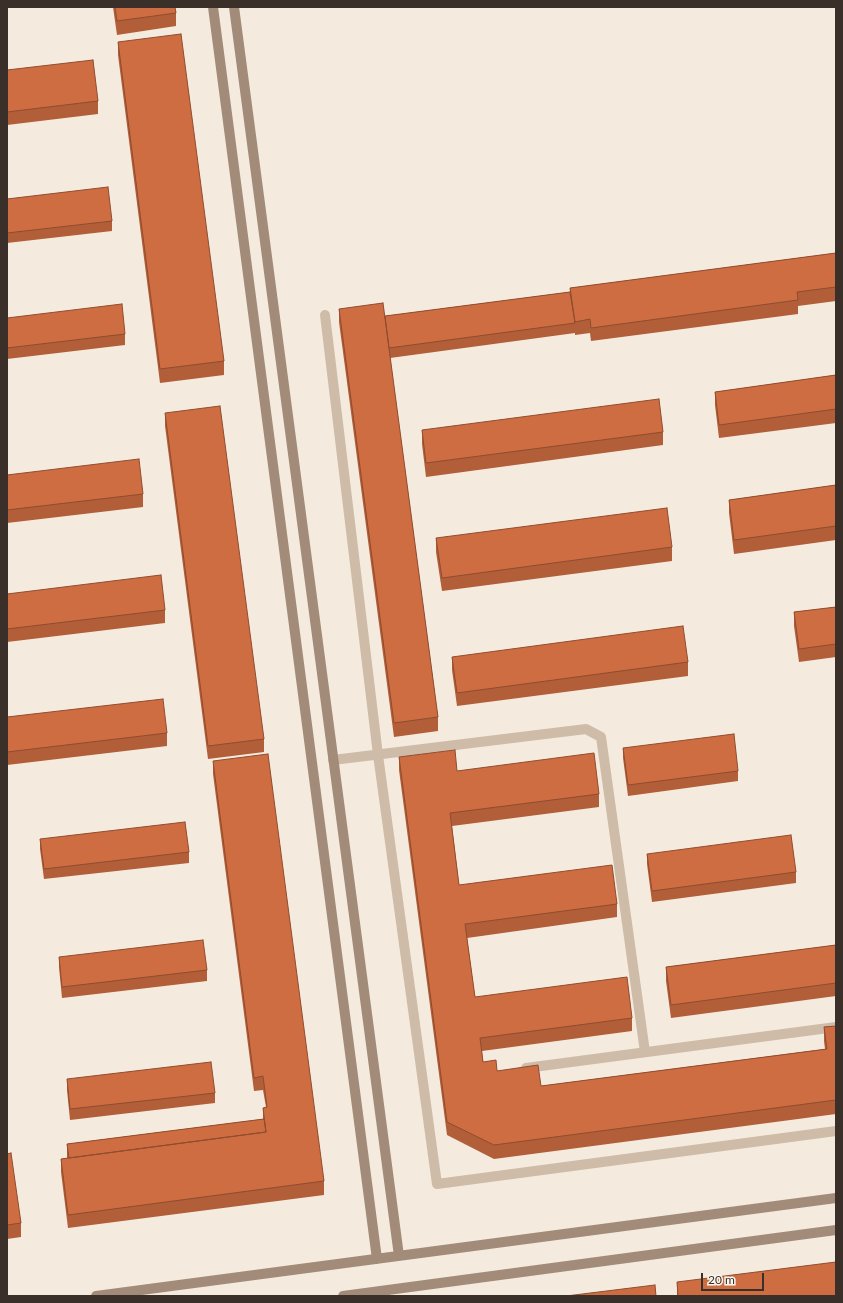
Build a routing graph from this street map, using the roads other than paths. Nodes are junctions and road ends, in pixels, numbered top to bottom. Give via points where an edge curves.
1 (213, 7) edge
2 (234, 7) edge
3 (325, 315) dead end
4 (378, 754) junction
5 (333, 760) junction
6 (836, 1027) edge
7 (645, 1052) junction
8 (512, 1070) edge
9 (836, 1131) edge
10 (836, 1198) edge
11 (836, 1230) edge
12 (399, 1256) junction
13 (377, 1258) junction
14 (384, 1293) edge
15 (96, 1296) edge
16 (343, 1296) edge

1 - 13 street
2 - 5 street
3 - 4 lane
4 - 5 lane
4 - 7 lane via 586,729 601,737
4 - 9 lane via 438,1184
5 - 12 street
6 - 7 lane
7 - 8 lane
10 - 12 street
11 - 14 street
12 - 13 street
13 - 15 street
14 - 16 street

